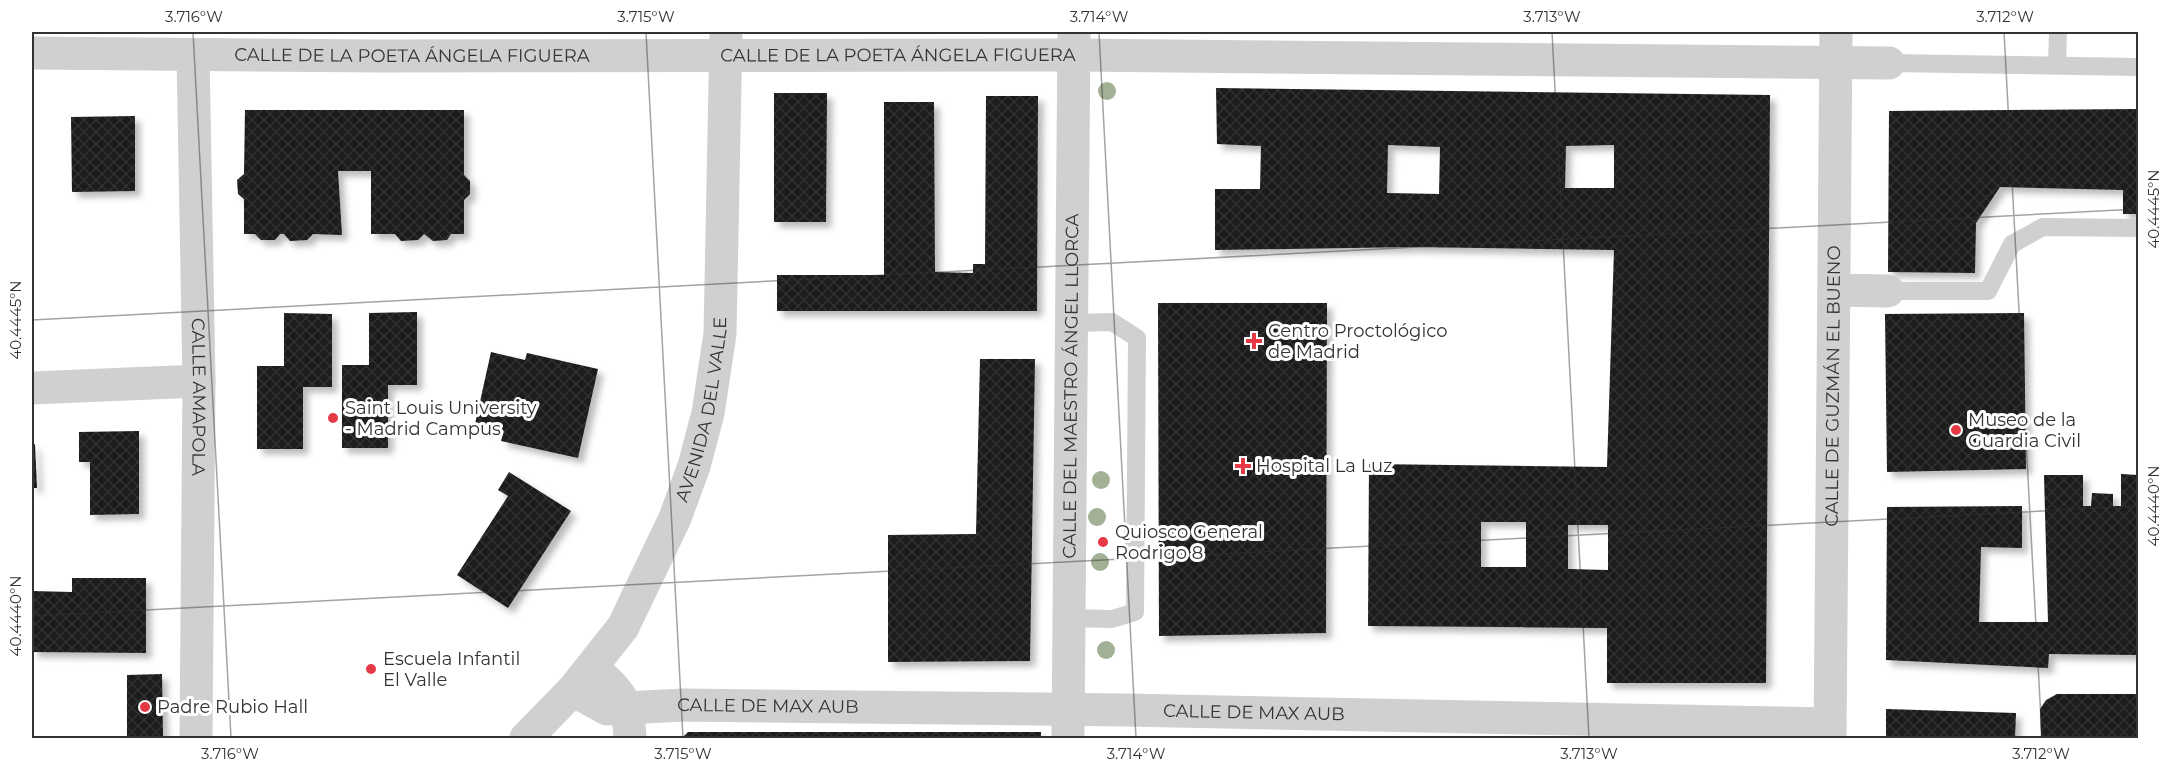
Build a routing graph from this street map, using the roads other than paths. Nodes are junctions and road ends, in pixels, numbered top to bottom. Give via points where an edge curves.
1 (2058, 32) edge
2 (1073, 43) edge
3 (372, 44) edge
4 (726, 44) edge
5 (1836, 47) edge
6 (32, 53) edge
7 (193, 55) junction
8 (1889, 63) joint
9 (2057, 65) junction
10 (2139, 66) edge
11 (2139, 228) edge
12 (1834, 290) junction
13 (1888, 291) joint
14 (1072, 323) junction
15 (199, 381) junction
16 (32, 388) edge
17 (1070, 618) junction
18 (583, 679) junction
19 (629, 724) edge
20 (1069, 724) edge
21 (1830, 731) edge
22 (196, 738) edge
23 (526, 738) edge

1 - 9 lane
2 - 4 street, CALLE DE LA POETA ÁNGELA FIGUERA
2 - 5 street, CALLE DE LA POETA ÁNGELA FIGUERA
2 - 14 street, CALLE DEL MAESTRO ÁNGEL LLORCA
3 - 4 street, CALLE DE LA POETA ÁNGELA FIGUERA
3 - 7 street, CALLE DE LA POETA ÁNGELA FIGUERA
4 - 18 street, AVENIDA DEL VALLE via 720,334 708,413 675,518 623,627
5 - 8 street, CALLE DE LA POETA ÁNGELA FIGUERA
5 - 12 street, CALLE DE GUZMÁN EL BUENO
6 - 7 street, CALLE DE LA POETA ÁNGELA FIGUERA
7 - 15 street, CALLE AMAPOLA
8 - 9 lane
9 - 10 lane
11 - 13 lane via 2043,227 2012,244 1988,291
12 - 13 street
12 - 21 street, CALLE DE GUZMÁN EL BUENO
14 - 17 street, CALLE DEL MAESTRO ÁNGEL LLORCA
14 - 17 lane via 1112,322 1137,338 1136,552 1135,612 1112,619
15 - 16 street
15 - 22 street, CALLE AMAPOLA
17 - 20 street, CALLE DEL MAESTRO ÁNGEL LLORCA
18 - 19 street, CALLE DE MAX AUB via 607,709
18 - 23 street, AVENIDA DEL VALLE
19 - 20 street, CALLE DE MAX AUB via 683,705
20 - 21 street, CALLE DE MAX AUB

